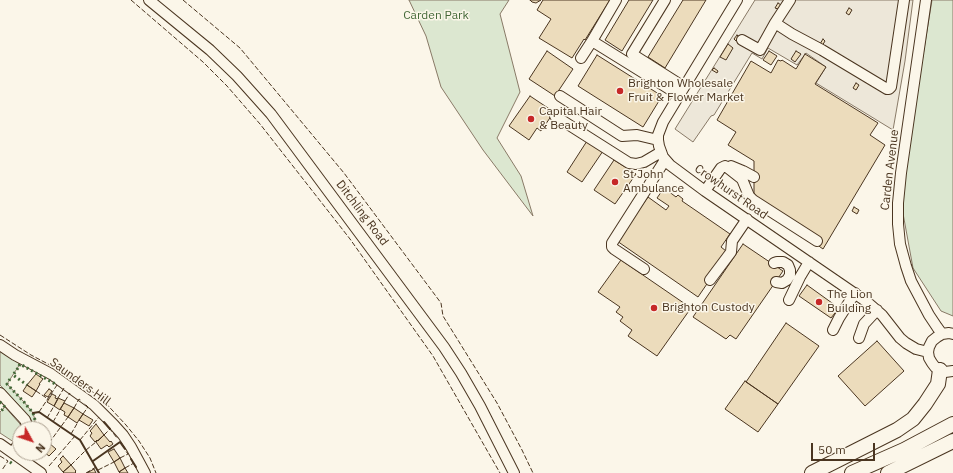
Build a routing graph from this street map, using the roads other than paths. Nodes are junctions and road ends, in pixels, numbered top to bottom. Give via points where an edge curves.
1 (149, 0) edge
2 (616, 0) edge
3 (666, 0) edge
4 (737, 0) edge
5 (790, 0) edge
6 (904, 0) edge
7 (926, 0) edge
8 (775, 23) junction
9 (742, 40) dead end
10 (592, 41) junction
11 (581, 58) dead end
12 (682, 91) junction
13 (560, 96) dead end
14 (555, 116) dead end
15 (658, 140) junction
16 (663, 156) junction
17 (725, 166) junction
18 (754, 177) dead end
19 (705, 191) junction
20 (747, 219) junction
21 (817, 241) dead end
22 (809, 262) junction
23 (774, 263) dead end
24 (644, 269) dead end
25 (710, 280) dead end
26 (776, 282) dead end
27 (855, 293) junction
28 (789, 300) dead end
29 (877, 310) junction
30 (833, 330) dead end
31 (942, 334) junction
32 (953, 334) edge
33 (859, 338) dead end
34 (0, 345) edge
35 (928, 352) junction
36 (946, 371) edge
37 (0, 394) edge
38 (25, 421) edge
39 (953, 424) edge
40 (953, 441) edge
41 (0, 444) edge
42 (12, 451) edge
43 (25, 461) edge
44 (41, 473) edge
45 (145, 473) edge
46 (514, 473) edge
47 (812, 473) edge
48 (852, 473) edge
49 (888, 473) edge

1 - 46 street, Ditchling Road via 210,50 271,114 444,347 480,406
2 - 10 street
3 - 12 street via 632,54
4 - 12 street
5 - 8 street
6 - 8 street via 889,89
7 - 31 street, Carden Avenue via 900,181 898,224 900,244 911,280
8 - 9 street via 760,50
10 - 11 street
10 - 12 street
12 - 15 street via 660,128
13 - 15 street via 622,136 637,135
14 - 16 street via 629,163 636,164
15 - 16 street
16 - 19 street, Crowhurst Road via 670,166
16 - 24 street via 612,243 614,250
17 - 18 street via 738,168
17 - 19 street
17 - 21 street via 742,179 753,200
19 - 20 street, Crowhurst Road
20 - 22 street, Crowhurst Road
20 - 25 street via 732,241 731,252
22 - 27 street, Crowhurst Road
22 - 28 street
23 - 26 street via 784,262 790,271 787,280
27 - 29 street, Crowhurst Road
27 - 30 street
29 - 33 street via 864,324
29 - 35 street, Crowhurst Road via 906,343
31 - 32 street
31 - 35 street via 932,341
34 - 45 street, Saunders Hill via 50,374 94,405 123,436
35 - 36 street via 935,368
36 - 47 highway via 926,404 913,419 897,430
37 - 38 street
39 - 48 highway via 904,450
40 - 49 highway
41 - 42 street
43 - 44 street

